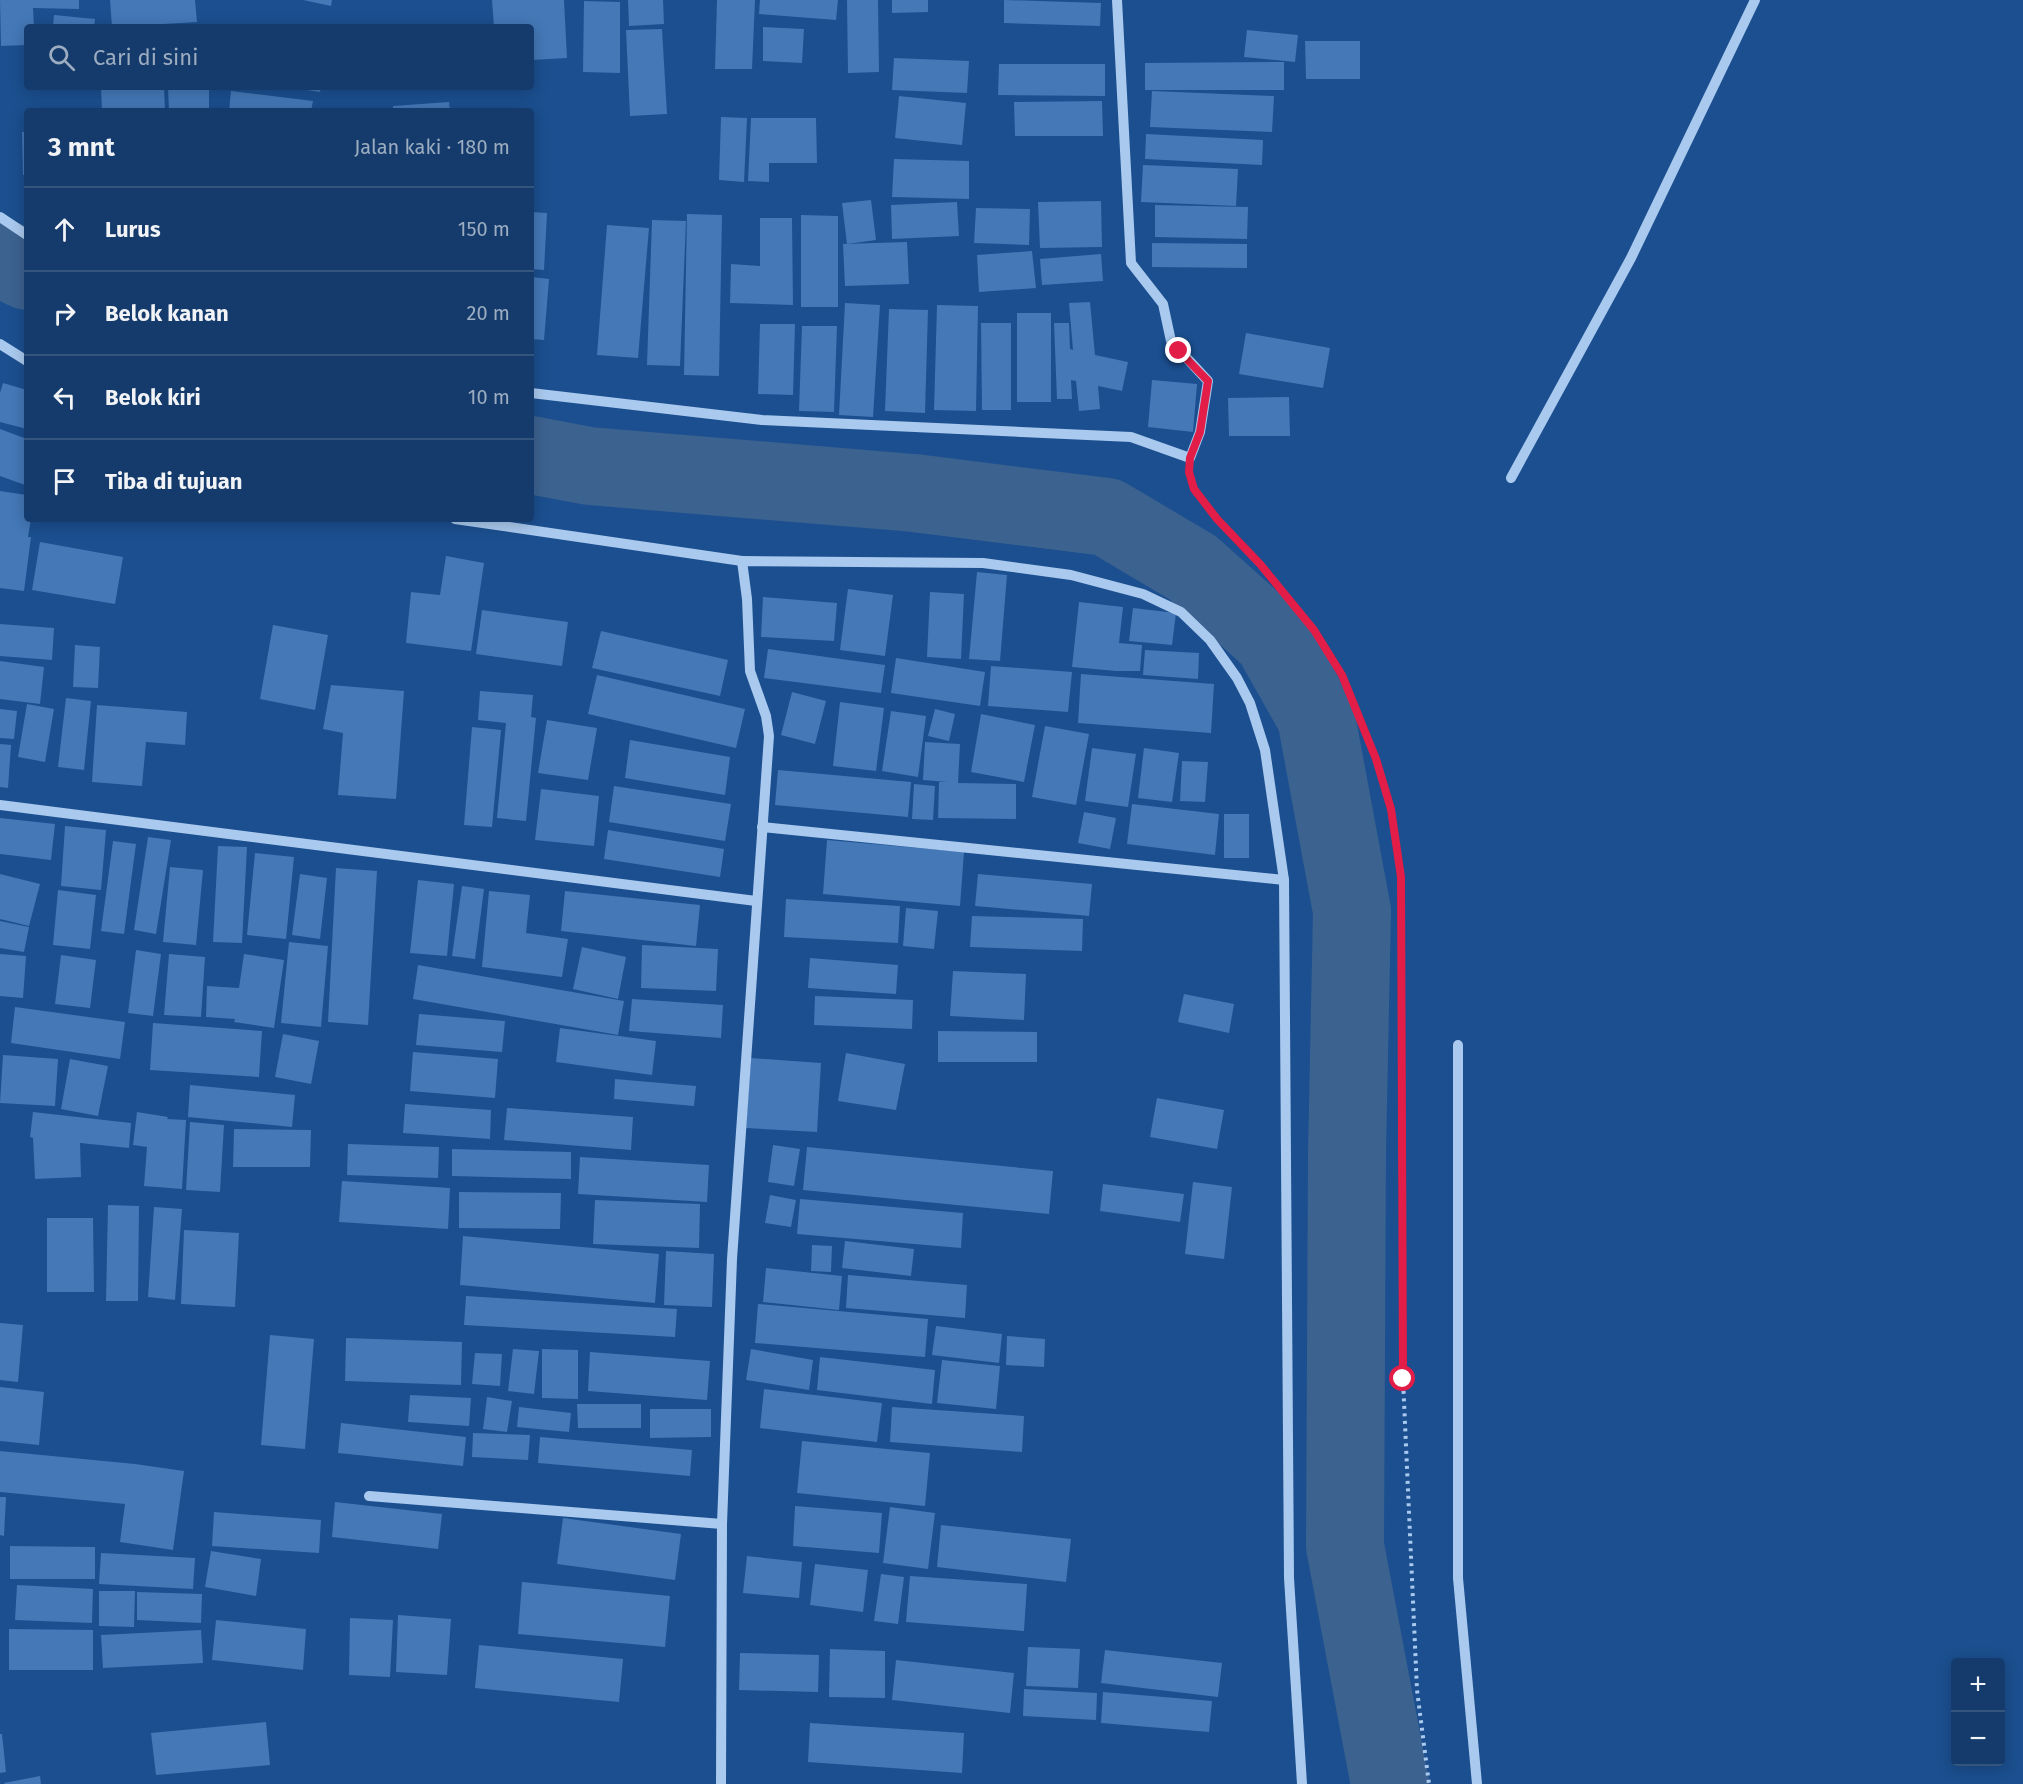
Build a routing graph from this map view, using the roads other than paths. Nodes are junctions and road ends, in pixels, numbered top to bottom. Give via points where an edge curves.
1 (1118, 0) edge
2 (1755, 0) edge
3 (0, 217) edge
4 (24, 233) edge
5 (0, 344) edge
6 (24, 359) edge
7 (534, 393) edge
8 (1511, 478) dead end
9 (476, 522) edge
10 (742, 561) junction
11 (0, 805) edge
12 (762, 827) junction
13 (1284, 880) junction
14 (756, 902) junction
15 (1458, 1045) dead end
16 (369, 1496) dead end
17 (723, 1524) junction
18 (721, 1784) edge
19 (1302, 1784) edge
20 (1477, 1784) edge

1 - 7 street via 1131,263 1163,304 1171,341 1208,381 1200,432 1190,458 1131,436 762,420
2 - 8 street via 1631,258
3 - 4 street
5 - 6 street
9 - 10 street
10 - 12 street via 750,671 770,736
10 - 13 street via 983,563 1071,575 1143,594 1181,612 1210,640 1237,678 1258,724
11 - 14 street
12 - 13 street
12 - 14 street
13 - 19 street via 1289,1578
14 - 17 street via 732,1259
15 - 20 street via 1458,1578
16 - 17 street
17 - 18 street

